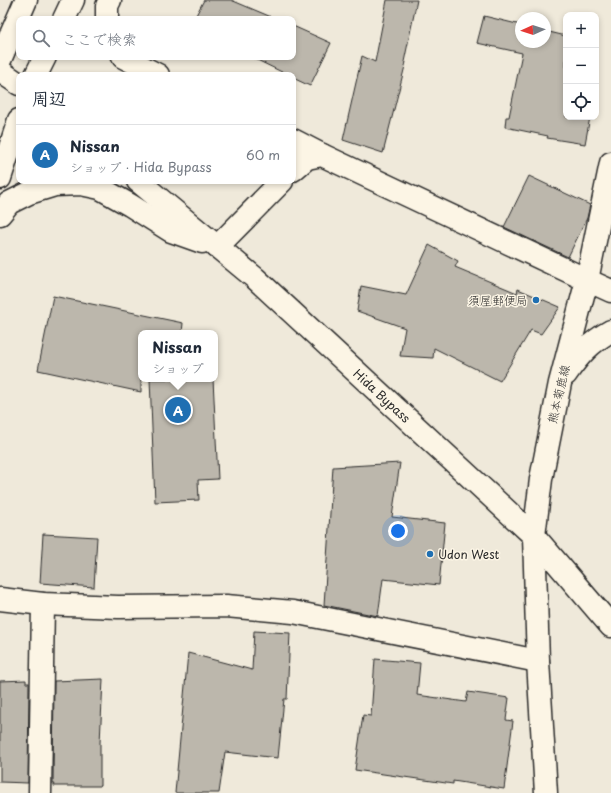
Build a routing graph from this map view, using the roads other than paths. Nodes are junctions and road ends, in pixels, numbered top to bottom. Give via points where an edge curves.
1 (26, 0) edge
2 (73, 0) edge
3 (110, 0) edge
4 (19, 16) edge
5 (65, 16) edge
6 (107, 16) edge
7 (16, 23) edge
8 (0, 60) edge
9 (44, 60) edge
10 (129, 60) edge
11 (0, 71) edge
12 (38, 72) edge
13 (152, 72) edge
14 (16, 82) edge
15 (16, 129) edge
16 (296, 142) edge
17 (322, 155) junction
18 (611, 163) edge
19 (296, 167) edge
20 (0, 178) edge
21 (142, 184) edge
22 (279, 184) edge
23 (0, 214) edge
24 (217, 247) junction
25 (587, 280) junction
26 (611, 291) edge
27 (611, 331) edge
28 (560, 383) junction
29 (534, 536) junction
30 (0, 599) edge
31 (43, 604) junction
32 (611, 626) edge
33 (538, 661) junction
34 (40, 793) edge
35 (546, 793) edge

1 - 4 main road
2 - 5 main road
3 - 6 main road
7 - 8 main road
9 - 12 main road
10 - 13 main road
11 - 14 main road
15 - 20 main road
16 - 17 main road
17 - 19 main road via 306,158
17 - 25 main road
18 - 25 main road, 熊本菊鹿線
21 - 24 main road, Hida Bypass
22 - 24 main road
23 - 24 main road via 9,203 29,192 55,185 81,184 100,188 171,230
24 - 29 main road, Hida Bypass via 255,278
25 - 26 main road
25 - 28 main road, 熊本菊鹿線
27 - 28 main road via 579,355
28 - 29 main road, 熊本菊鹿線 via 541,479
29 - 32 main road, Hida Bypass
29 - 33 main road, 熊本菊鹿線
30 - 31 main road
31 - 33 main road via 118,607 226,606 293,612
31 - 34 main road
33 - 35 main road, 熊本菊鹿線

